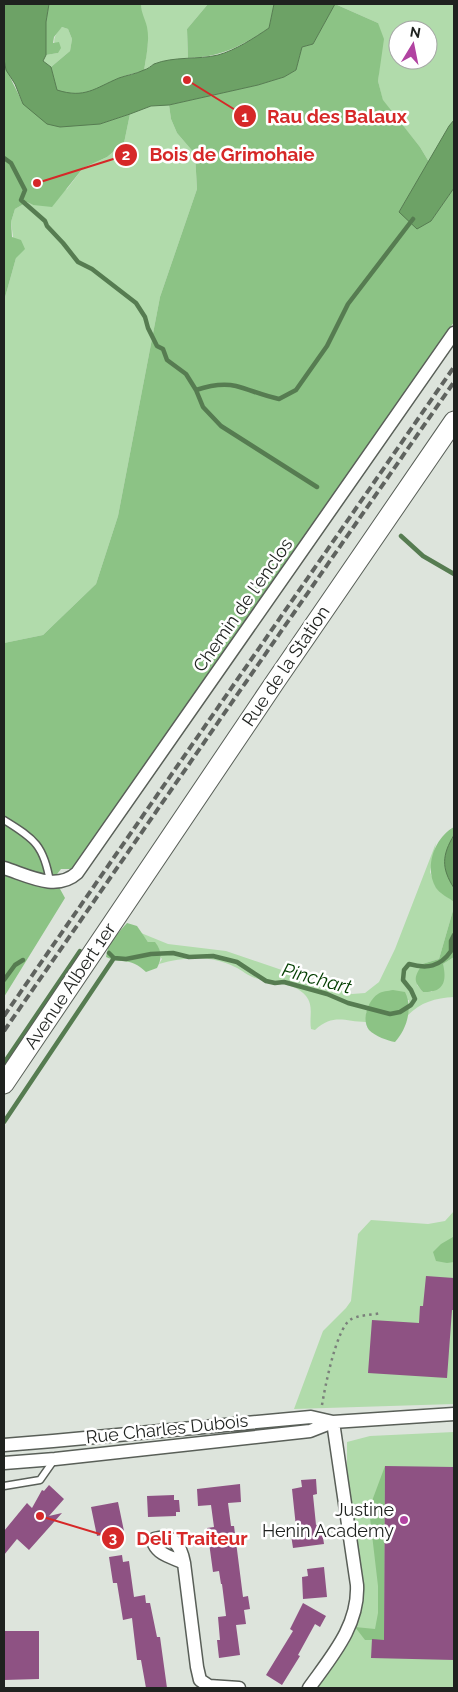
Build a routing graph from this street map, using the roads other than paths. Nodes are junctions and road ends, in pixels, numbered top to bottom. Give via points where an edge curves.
1 (454, 333) edge
2 (454, 421) edge
3 (4, 820) edge
4 (4, 868) edge
5 (50, 882) junction
6 (120, 913) joint
7 (4, 1084) edge
8 (454, 1414) edge
9 (327, 1421) junction
10 (53, 1442) junction
11 (4, 1445) edge
12 (55, 1459) junction
13 (4, 1463) edge
14 (4, 1486) edge
15 (184, 1563) dead end
16 (239, 1688) edge
17 (309, 1688) edge

1 - 5 street, Chemin de l'enclos via 82,867 70,879
2 - 6 main road, Rue de la Station
3 - 5 lane via 37,844 47,861
4 - 5 street
6 - 7 main road, Avenue Albert 1er
8 - 9 street, Rue Charles Dubois
9 - 10 street, Rue Charles Dubois via 310,1417
9 - 12 street, Rue Charles Dubois via 310,1431
9 - 17 street via 357,1599 349,1628
10 - 11 street, Rue Charles Dubois
10 - 12 street
12 - 13 street, Rue Charles Dubois
12 - 14 lane via 40,1480
15 - 16 street via 200,1680 209,1686

